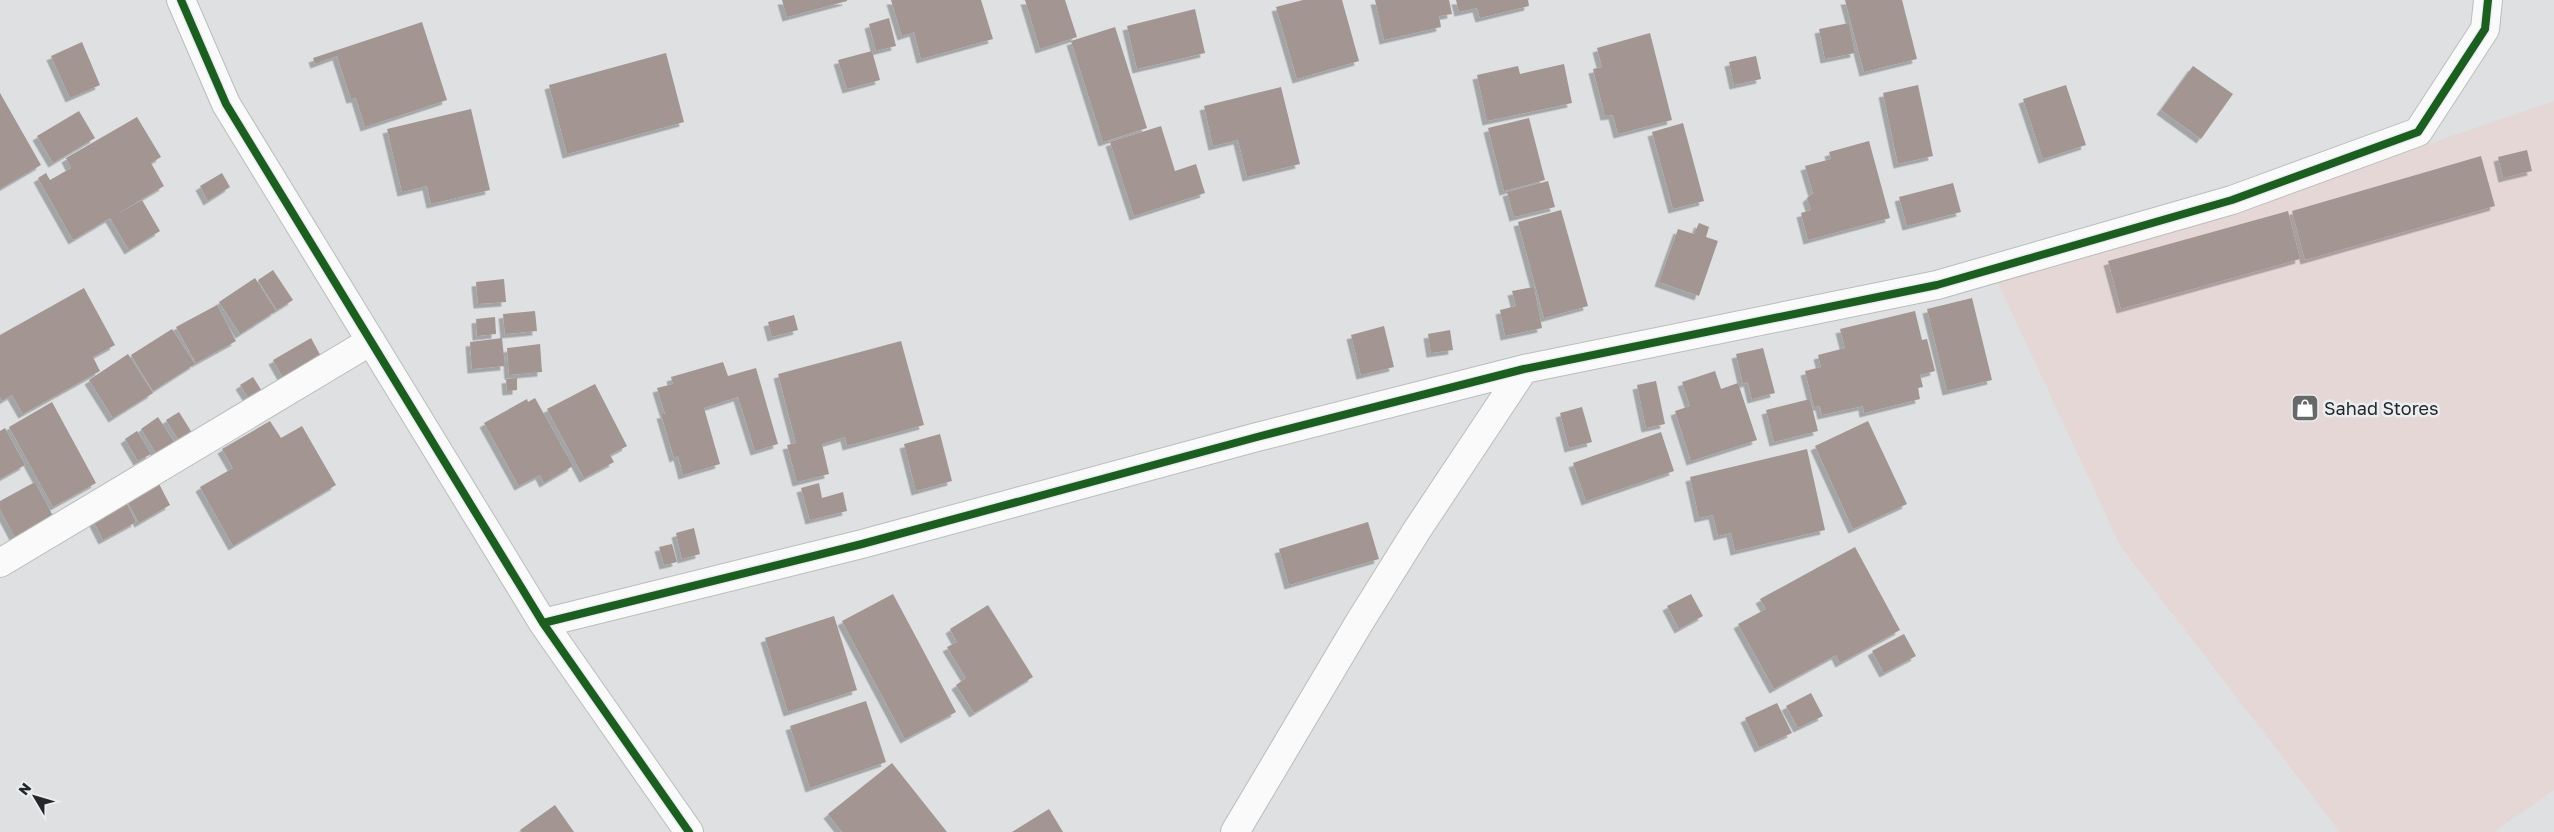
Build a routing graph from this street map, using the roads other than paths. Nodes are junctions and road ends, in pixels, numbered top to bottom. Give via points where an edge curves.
1 (181, 0) edge
2 (2488, 0) edge
3 (371, 341) junction
4 (1524, 369) junction
5 (0, 562) edge
6 (543, 623) junction
7 (689, 832) edge
8 (1235, 832) edge

1 - 3 street via 226,104
2 - 4 street via 2486,29 2418,132 2232,200 1937,286
3 - 5 street
3 - 6 street
4 - 6 street via 862,544
4 - 8 street via 1401,556
6 - 7 street

